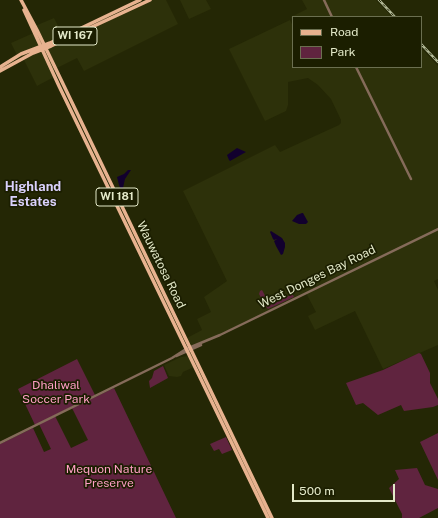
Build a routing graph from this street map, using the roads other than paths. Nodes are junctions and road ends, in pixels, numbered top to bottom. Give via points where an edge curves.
1 (20, 0) edge
2 (140, 0) edge
3 (150, 0) edge
4 (324, 0) edge
5 (332, 16) edge
6 (34, 32) junction
7 (59, 39) junction
8 (40, 42) junction
9 (54, 42) junction
10 (51, 47) junction
11 (43, 48) junction
12 (34, 51) junction
13 (47, 55) junction
14 (0, 67) edge
15 (54, 67) junction
16 (356, 68) edge
17 (0, 71) edge
18 (411, 180) dead end
19 (438, 228) edge
20 (189, 350) junction
21 (0, 443) edge
22 (268, 518) edge
23 (272, 518) edge

1 - 6 main road, Wauwatosa Road / WI 181
1 - 8 main road, Wauwatosa Road / WI 181
2 - 7 main road, WI 167
3 - 10 main road, WI 167
4 - 5 street
6 - 8 main road, Wauwatosa Road / WI 181
6 - 11 main road
7 - 9 main road, WI 167
7 - 11 main road
8 - 9 main road
8 - 11 main road, Wauwatosa Road / WI 181
8 - 12 main road
9 - 11 main road, WI 167
10 - 11 main road, WI 167
10 - 13 main road
11 - 12 main road
11 - 13 main road, Wauwatosa Road / WI 181
11 - 15 main road
12 - 13 main road
12 - 14 main road via 21,54
12 - 17 main road
13 - 15 main road, Wauwatosa Road / WI 181
13 - 20 main road, Wauwatosa Road / WI 181
15 - 20 main road, Wauwatosa Road / WI 181
16 - 18 street
19 - 20 street, West Donges Bay Road
20 - 21 street, West Donges Bay Road
20 - 22 main road, Wauwatosa Road / WI 181
20 - 23 main road, Wauwatosa Road / WI 181

